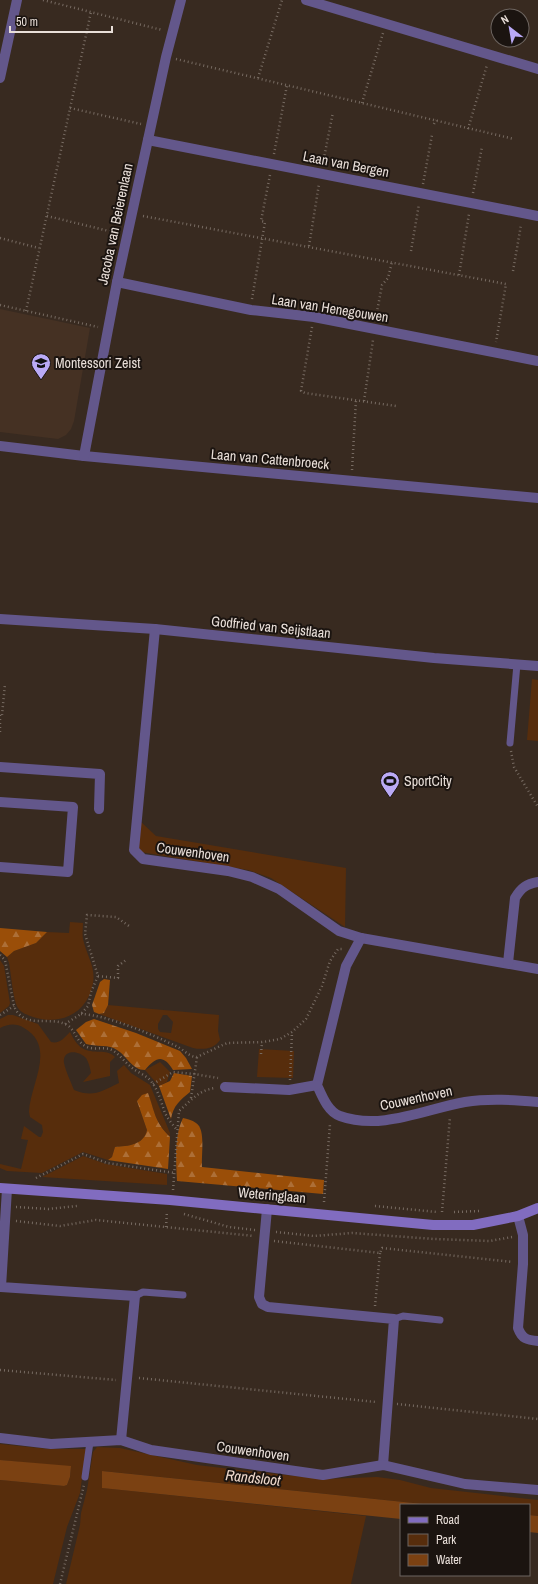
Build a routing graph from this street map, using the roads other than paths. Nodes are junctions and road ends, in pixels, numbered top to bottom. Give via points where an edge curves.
1 (17, 0) edge
2 (181, 0) edge
3 (306, 0) edge
4 (538, 69) edge
5 (0, 78) edge
6 (148, 140) junction
7 (538, 216) edge
8 (117, 282) junction
9 (538, 361) edge
10 (0, 446) edge
11 (84, 456) junction
12 (538, 498) edge
13 (0, 619) edge
14 (155, 629) junction
15 (517, 664) junction
16 (538, 666) edge
17 (510, 743) road end
18 (0, 767) edge
19 (0, 802) edge
20 (99, 809) dead end
21 (0, 867) edge
22 (538, 882) edge
23 (361, 938) junction
24 (508, 963) junction
25 (538, 969) edge
26 (317, 1085) junction
27 (225, 1087) road end
28 (538, 1102) edge
29 (3, 1189) edge
30 (538, 1208) edge
31 (268, 1209) junction
32 (518, 1216) junction
33 (183, 1295) dead end
34 (135, 1296) junction
35 (394, 1319) junction
36 (440, 1320) dead end
37 (538, 1341) edge
38 (0, 1438) edge
39 (120, 1440) junction
40 (90, 1442) junction
41 (383, 1465) junction
42 (85, 1477) road end
43 (538, 1490) edge

1 - 5 street
2 - 6 street, Jacoba van Beierenlaan
3 - 4 street
6 - 7 street, Laan van Bergen
6 - 8 street, Jacoba van Beierenlaan
8 - 9 street, Laan van Henegouwen via 251,310 314,317
8 - 11 street, Jacoba van Beierenlaan
10 - 11 street, Laan van Cattenbroeck
11 - 12 street, Laan van Cattenbroeck
13 - 14 street, Godfried van Seijstlaan
14 - 15 street, Godfried van Seijstlaan via 434,658
14 - 23 street, Couwenhoven via 134,850 143,859 228,871 252,877 279,889 339,931
15 - 16 street, Godfried van Seijstlaan
15 - 17 lane
18 - 20 street via 100,774
19 - 21 street via 73,807 68,872
22 - 24 street via 527,884 520,889 515,898
23 - 24 street, Couwenhoven
23 - 26 street via 346,966
24 - 25 street, Couwenhoven
26 - 27 street via 289,1090
26 - 28 street, Couwenhoven via 328,1107 338,1116 369,1121 396,1119 467,1102 503,1099
29 - 31 street, Weteringlaan
29 - 34 street via 1,1287
30 - 32 street, Weteringlaan
31 - 32 street, Weteringlaan via 433,1225 473,1225
31 - 35 street via 259,1297 262,1304 268,1308
32 - 37 street via 523,1235 523,1264 518,1328 520,1335 526,1340
33 - 34 lane via 143,1292
34 - 39 street
35 - 36 lane via 403,1316
35 - 41 street
38 - 40 street, Couwenhoven via 51,1444
39 - 40 street, Couwenhoven
39 - 41 street, Couwenhoven via 151,1450 324,1475
40 - 42 lane
41 - 43 street, Couwenhoven via 465,1484

